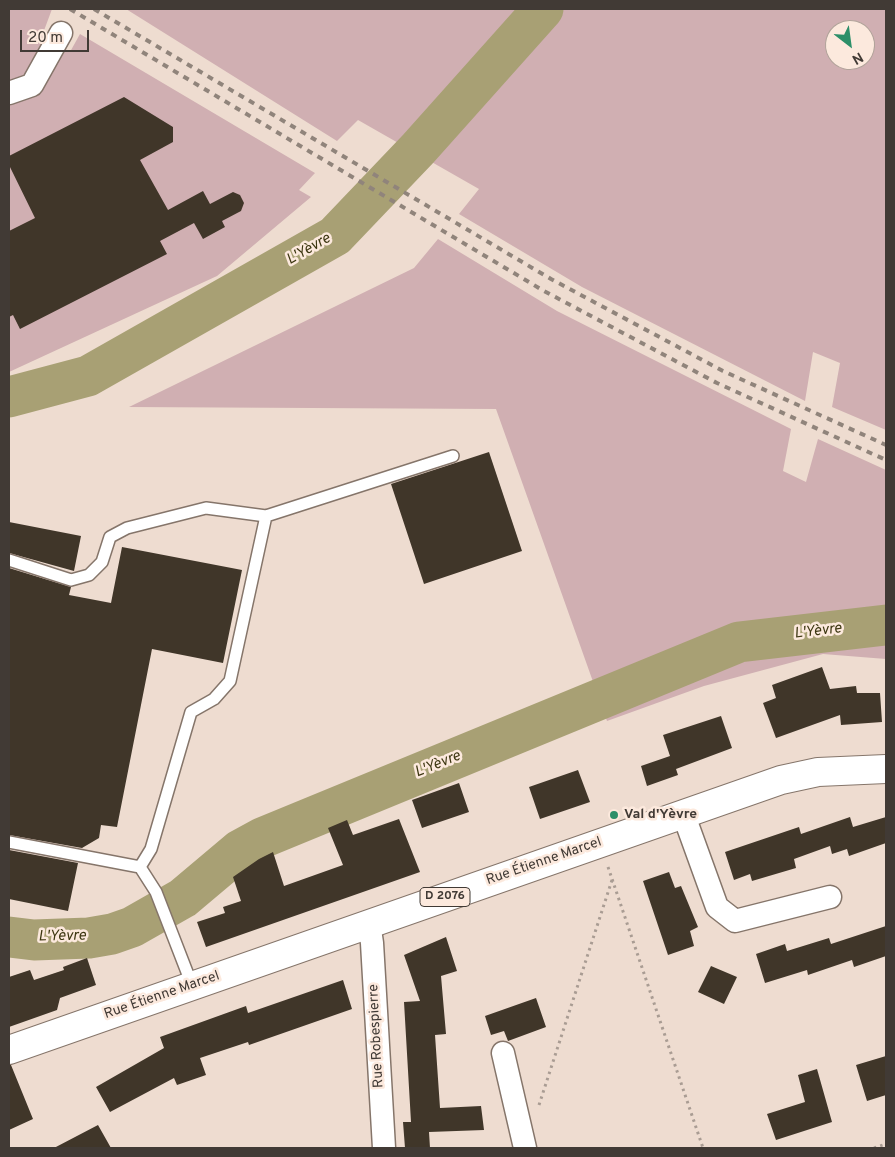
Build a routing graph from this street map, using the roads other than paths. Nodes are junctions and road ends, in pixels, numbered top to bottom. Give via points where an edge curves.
1 (61, 33) dead end
2 (9, 93) edge
3 (453, 456) dead end
4 (266, 516) junction
5 (9, 560) edge
6 (886, 768) edge
7 (683, 813) junction
8 (9, 842) edge
9 (140, 867) junction
10 (830, 897) dead end
11 (369, 923) junction
12 (192, 986) junction
13 (9, 1050) edge
14 (503, 1053) dead end
15 (384, 1148) edge
16 (524, 1148) edge

1 - 2 street via 32,85
3 - 4 lane
4 - 5 lane via 206,508 127,528 110,537 102,562 89,575 71,580
4 - 9 lane via 230,681 214,699 191,712 151,849
6 - 7 main road, Rue Étienne Marcel / D 2076 via 799,775
7 - 10 street via 717,907 735,921
7 - 11 main road, Rue Étienne Marcel / D 2076
8 - 9 lane
9 - 12 lane via 156,892
11 - 12 main road, Rue Étienne Marcel / D 2076
11 - 15 street, Rue Robespierre
12 - 13 main road, Rue Étienne Marcel / D 2076
14 - 16 street

